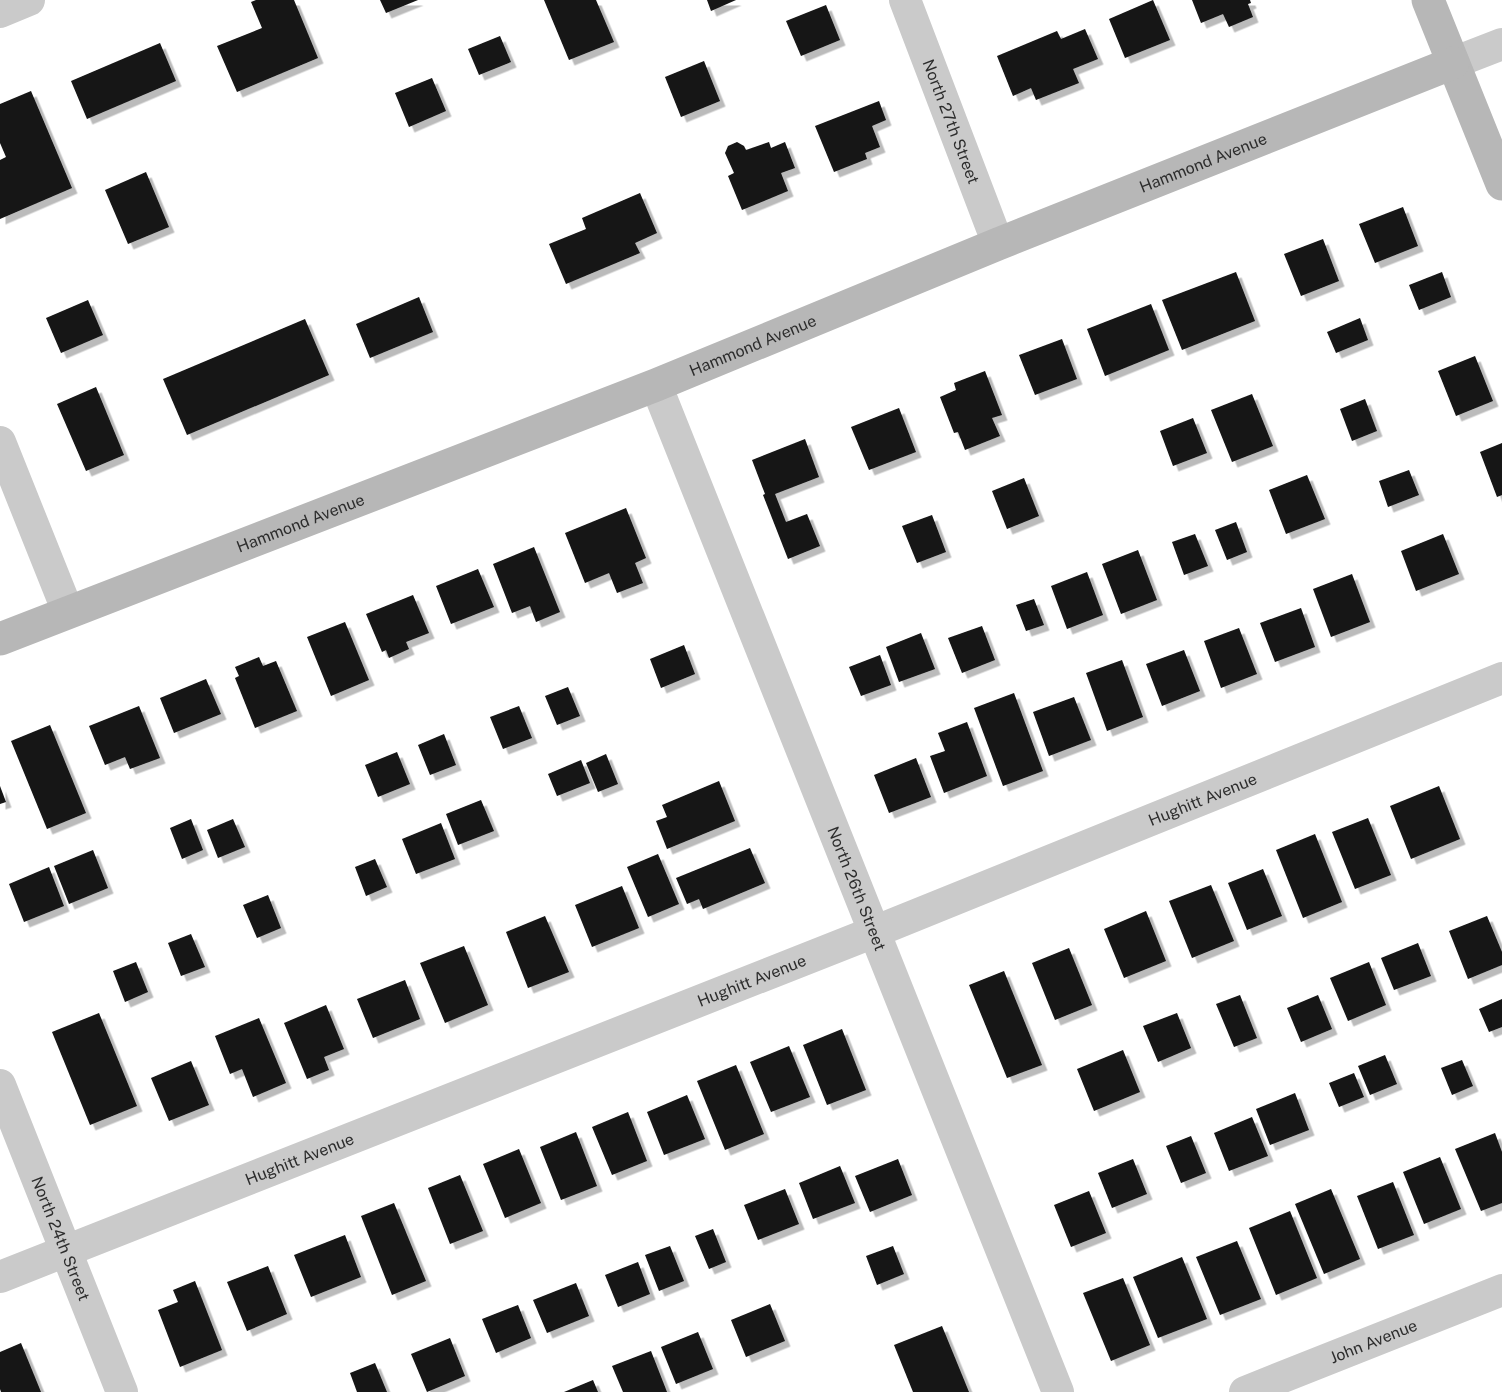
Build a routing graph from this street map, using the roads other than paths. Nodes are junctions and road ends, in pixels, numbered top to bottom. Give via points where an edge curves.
1 (29, 0) edge
2 (905, 0) edge
3 (1428, 0) edge
4 (0, 12) edge
5 (1502, 44) edge
6 (1453, 63) junction
7 (1502, 184) edge
8 (998, 244) junction
9 (656, 385) junction
10 (0, 442) edge
11 (68, 612) junction
12 (0, 639) edge
13 (1502, 678) edge
14 (874, 932) junction
15 (0, 1085) edge
16 (65, 1251) junction
17 (0, 1277) edge
18 (1502, 1290) edge
19 (122, 1392) edge
20 (1058, 1392) edge
21 (1245, 1392) edge

1 - 4 street
2 - 8 street, North 27th Street
3 - 6 street
5 - 6 street, Hammond Avenue
6 - 7 street
6 - 8 street, Hammond Avenue
8 - 9 street, Hammond Avenue
9 - 11 street, Hammond Avenue
9 - 14 street, North 26th Street
10 - 11 street
11 - 12 street, Hammond Avenue
13 - 14 street, Hughitt Avenue
14 - 16 street, Hughitt Avenue
14 - 20 street, North 26th Street
15 - 16 street, North 24th Street
16 - 17 street, Hughitt Avenue
16 - 19 street, North 24th Street
18 - 21 street, John Avenue

